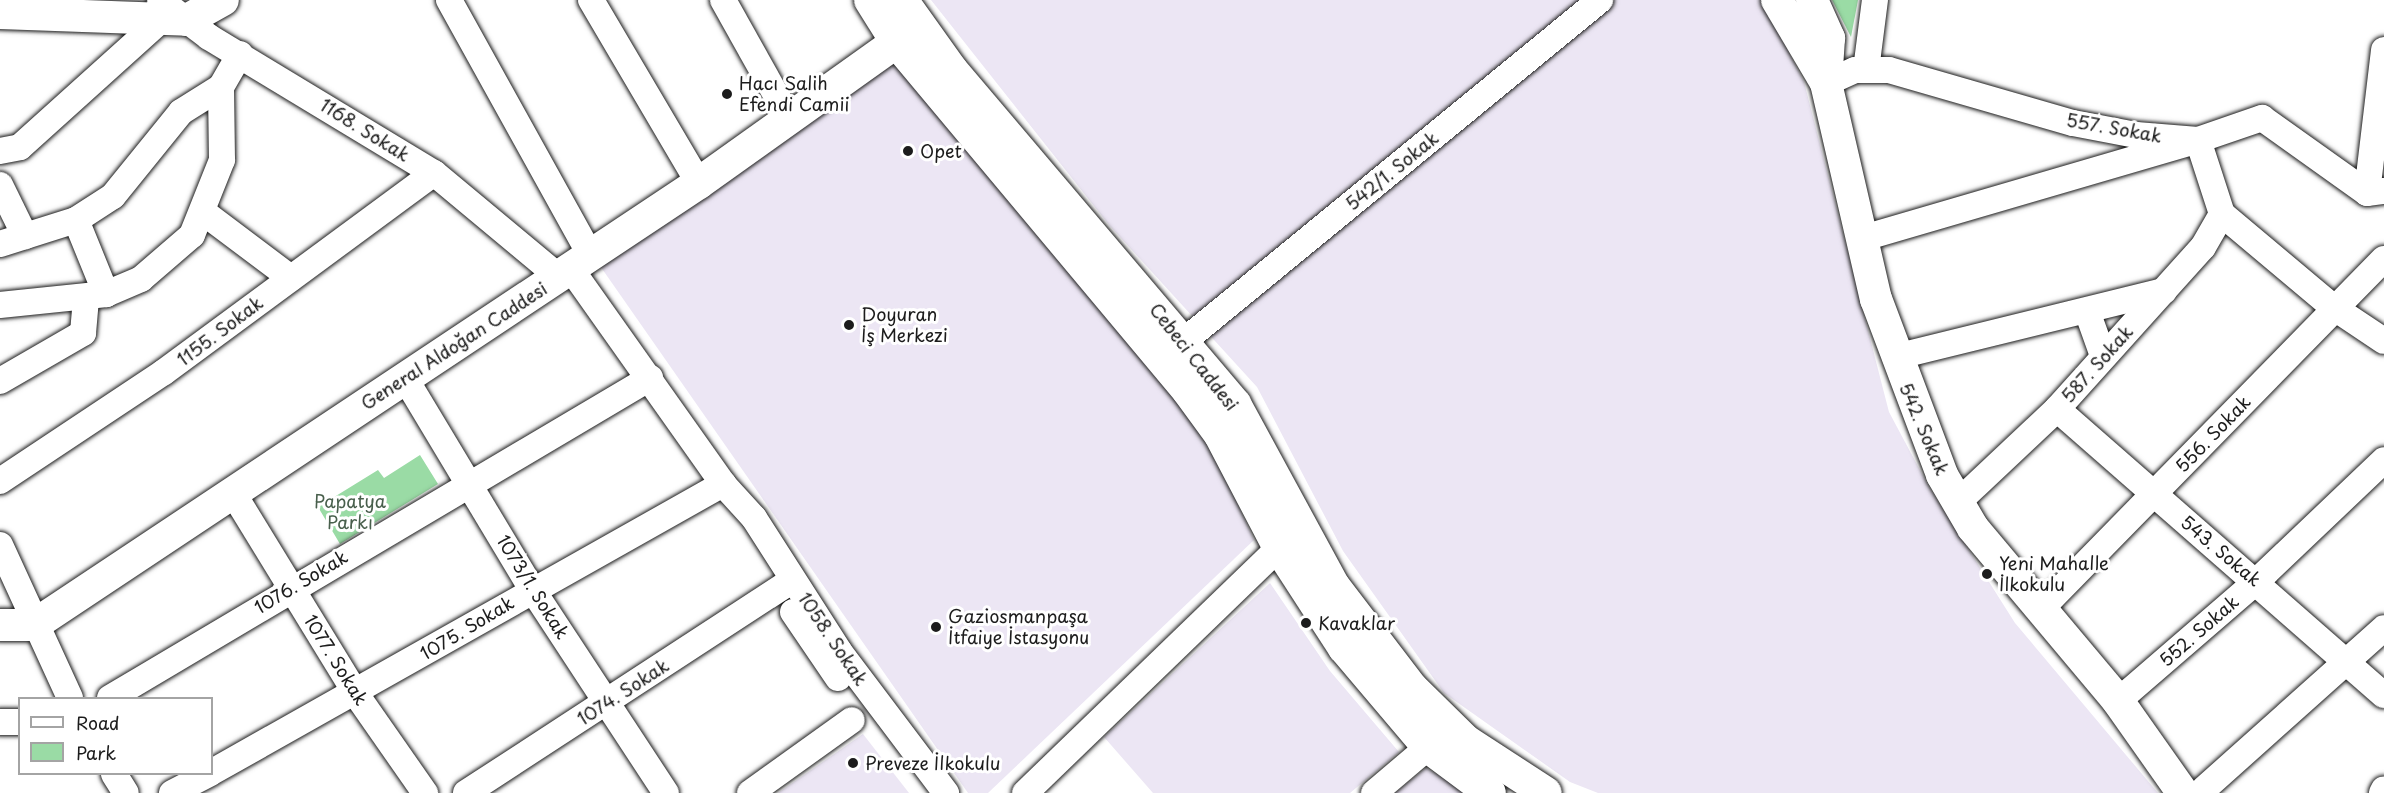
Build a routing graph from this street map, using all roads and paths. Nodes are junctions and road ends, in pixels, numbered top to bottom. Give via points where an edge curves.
1 (223, 0) edge
2 (449, 0) edge
3 (591, 0) edge
4 (723, 0) edge
5 (870, 0) edge
6 (902, 0) edge
7 (1600, 0) edge
8 (1778, 0) edge
9 (1812, 0) edge
10 (1875, 0) edge
11 (8, 9) edge
12 (169, 13) edge
13 (908, 35) junction
14 (2384, 50) edge
15 (240, 54) junction
16 (1866, 70) junction
17 (1826, 83) junction
18 (221, 87) junction
19 (790, 120) junction
20 (2198, 140) junction
21 (0, 151) edge
22 (434, 173) junction
23 (699, 183) junction
24 (0, 185) edge
25 (2375, 192) edge
26 (203, 212) junction
27 (2222, 214) junction
28 (76, 220) junction
29 (25, 236) junction
30 (1860, 239) junction
31 (0, 244) edge
32 (2384, 259) edge
33 (574, 266) junction
34 (291, 278) junction
35 (2164, 291) junction
36 (96, 295) junction
37 (0, 305) edge
38 (2333, 307) junction
39 (2087, 311) junction
40 (2384, 341) edge
41 (1173, 351) junction
42 (2103, 356) junction
43 (1894, 357) junction
44 (405, 378) junction
45 (650, 378) junction
46 (0, 381) edge
47 (2057, 409) junction
48 (2384, 460) edge
49 (0, 481) edge
50 (466, 483) junction
51 (723, 484) junction
52 (233, 493) junction
53 (2155, 495) junction
54 (1958, 503) junction
55 (0, 545) edge
56 (1279, 548) junction
57 (2257, 581) junction
58 (786, 585) junction
59 (291, 588) junction
60 (532, 589) junction
61 (2041, 609) junction
62 (0, 625) edge
63 (34, 625) junction
64 (2384, 628) edge
65 (2350, 662) junction
66 (356, 694) junction
67 (2384, 695) edge
68 (69, 697) edge
69 (113, 697) edge
70 (608, 702) junction
71 (2125, 710) junction
72 (864, 711) junction
73 (0, 722) edge
74 (18, 722) edge
75 (1428, 747) junction
76 (213, 771) edge
77 (115, 775) edge
78 (206, 775) edge
79 (2198, 792) edge
80 (126, 793) edge
81 (172, 793) edge
82 (425, 793) edge
83 (466, 793) edge
84 (666, 793) edge
85 (750, 793) edge
86 (927, 793) edge
87 (946, 793) edge
88 (1025, 793) edge
89 (1374, 793) edge
90 (1490, 793) edge
91 (1546, 793) edge

1 - 12 main road
2 - 33 street
3 - 23 street
4 - 19 street
5 - 13 main road, Cebeci Caddesi
6 - 13 main road, Cebeci Caddesi
7 - 41 street, 542/1. Sokak
8 - 17 main road
9 - 17 main road via 1829,38
10 - 16 street
11 - 12 main road
12 - 15 street, 1168. Sokak
12 - 21 street via 20,147
13 - 19 main road, General Aldoğan Caddesi
13 - 41 main road, Cebeci Caddesi
14 - 25 street
15 - 18 street
15 - 22 street, 1168. Sokak
16 - 17 street, 557. Sokak
16 - 20 street, 557. Sokak via 1889,69 2073,123
17 - 30 main road, 542. Sokak
18 - 26 street via 222,160
18 - 28 street via 181,112 113,196
19 - 23 main road, General Aldoğan Caddesi
20 - 25 street, 557. Sokak via 2262,118
20 - 27 street
20 - 30 street
22 - 33 street, 1168. Sokak
22 - 34 street, 1155. Sokak
23 - 33 main road, General Aldoğan Caddesi
24 - 29 street
26 - 34 street
26 - 36 street via 192,235 141,279
27 - 35 street, 587. Sokak via 2203,247
27 - 38 street
28 - 29 street
28 - 36 street
29 - 31 street
30 - 43 main road, 542. Sokak
32 - 38 street, 556. Sokak
33 - 44 main road, General Aldoğan Caddesi
33 - 45 street, 1058. Sokak
34 - 49 street, 1155. Sokak via 164,372
35 - 39 street
35 - 42 street, 587. Sokak
36 - 37 street
36 - 46 street via 83,333
38 - 40 street
38 - 53 street, 556. Sokak
39 - 42 street
39 - 43 street
41 - 56 main road, Cebeci Caddesi
41 - 91 main road, Cebeci Caddesi via 1234,405 1334,586 1412,688 1466,741
42 - 47 street, 587. Sokak
43 - 54 main road, 542. Sokak
44 - 50 street, 1073/1. Sokak
44 - 52 main road, General Aldoğan Caddesi
45 - 50 street, 1076. Sokak
45 - 51 street, 1058. Sokak
47 - 53 street, 543. Sokak
47 - 54 street, 587. Sokak
48 - 57 street, 552. Sokak
50 - 59 street, 1076. Sokak
50 - 60 street, 1073/1. Sokak
51 - 58 street, 1058. Sokak via 726,499
51 - 60 street, 1075. Sokak
52 - 59 street, 1077. Sokak
52 - 63 main road, General Aldoğan Caddesi
53 - 57 street, 543. Sokak
53 - 61 street, 556. Sokak
54 - 61 main road, 542. Sokak
55 - 63 street
56 - 75 main road, Cebeci Caddesi via 1344,648
56 - 88 street
57 - 65 street, 543. Sokak
57 - 71 street, 552. Sokak
58 - 70 street, 1074. Sokak
58 - 72 street, 1058. Sokak
59 - 66 street, 1077. Sokak
59 - 69 street, 1076. Sokak
60 - 66 street, 1075. Sokak
60 - 70 street, 1073/1. Sokak
61 - 71 main road, 542. Sokak
62 - 63 main road
63 - 68 street
64 - 65 street
65 - 67 street, 543. Sokak
65 - 79 street
66 - 76 street, 1075. Sokak
66 - 82 street, 1077. Sokak
70 - 83 street, 1074. Sokak
70 - 84 street, 1073/1. Sokak
71 - 79 main road, 542. Sokak
72 - 85 street
72 - 86 street, 1058. Sokak
72 - 87 street, 1058. Sokak
73 - 74 street
75 - 89 street
75 - 90 main road, Cebeci Caddesi
77 - 80 street
78 - 81 street, 1075. Sokak

